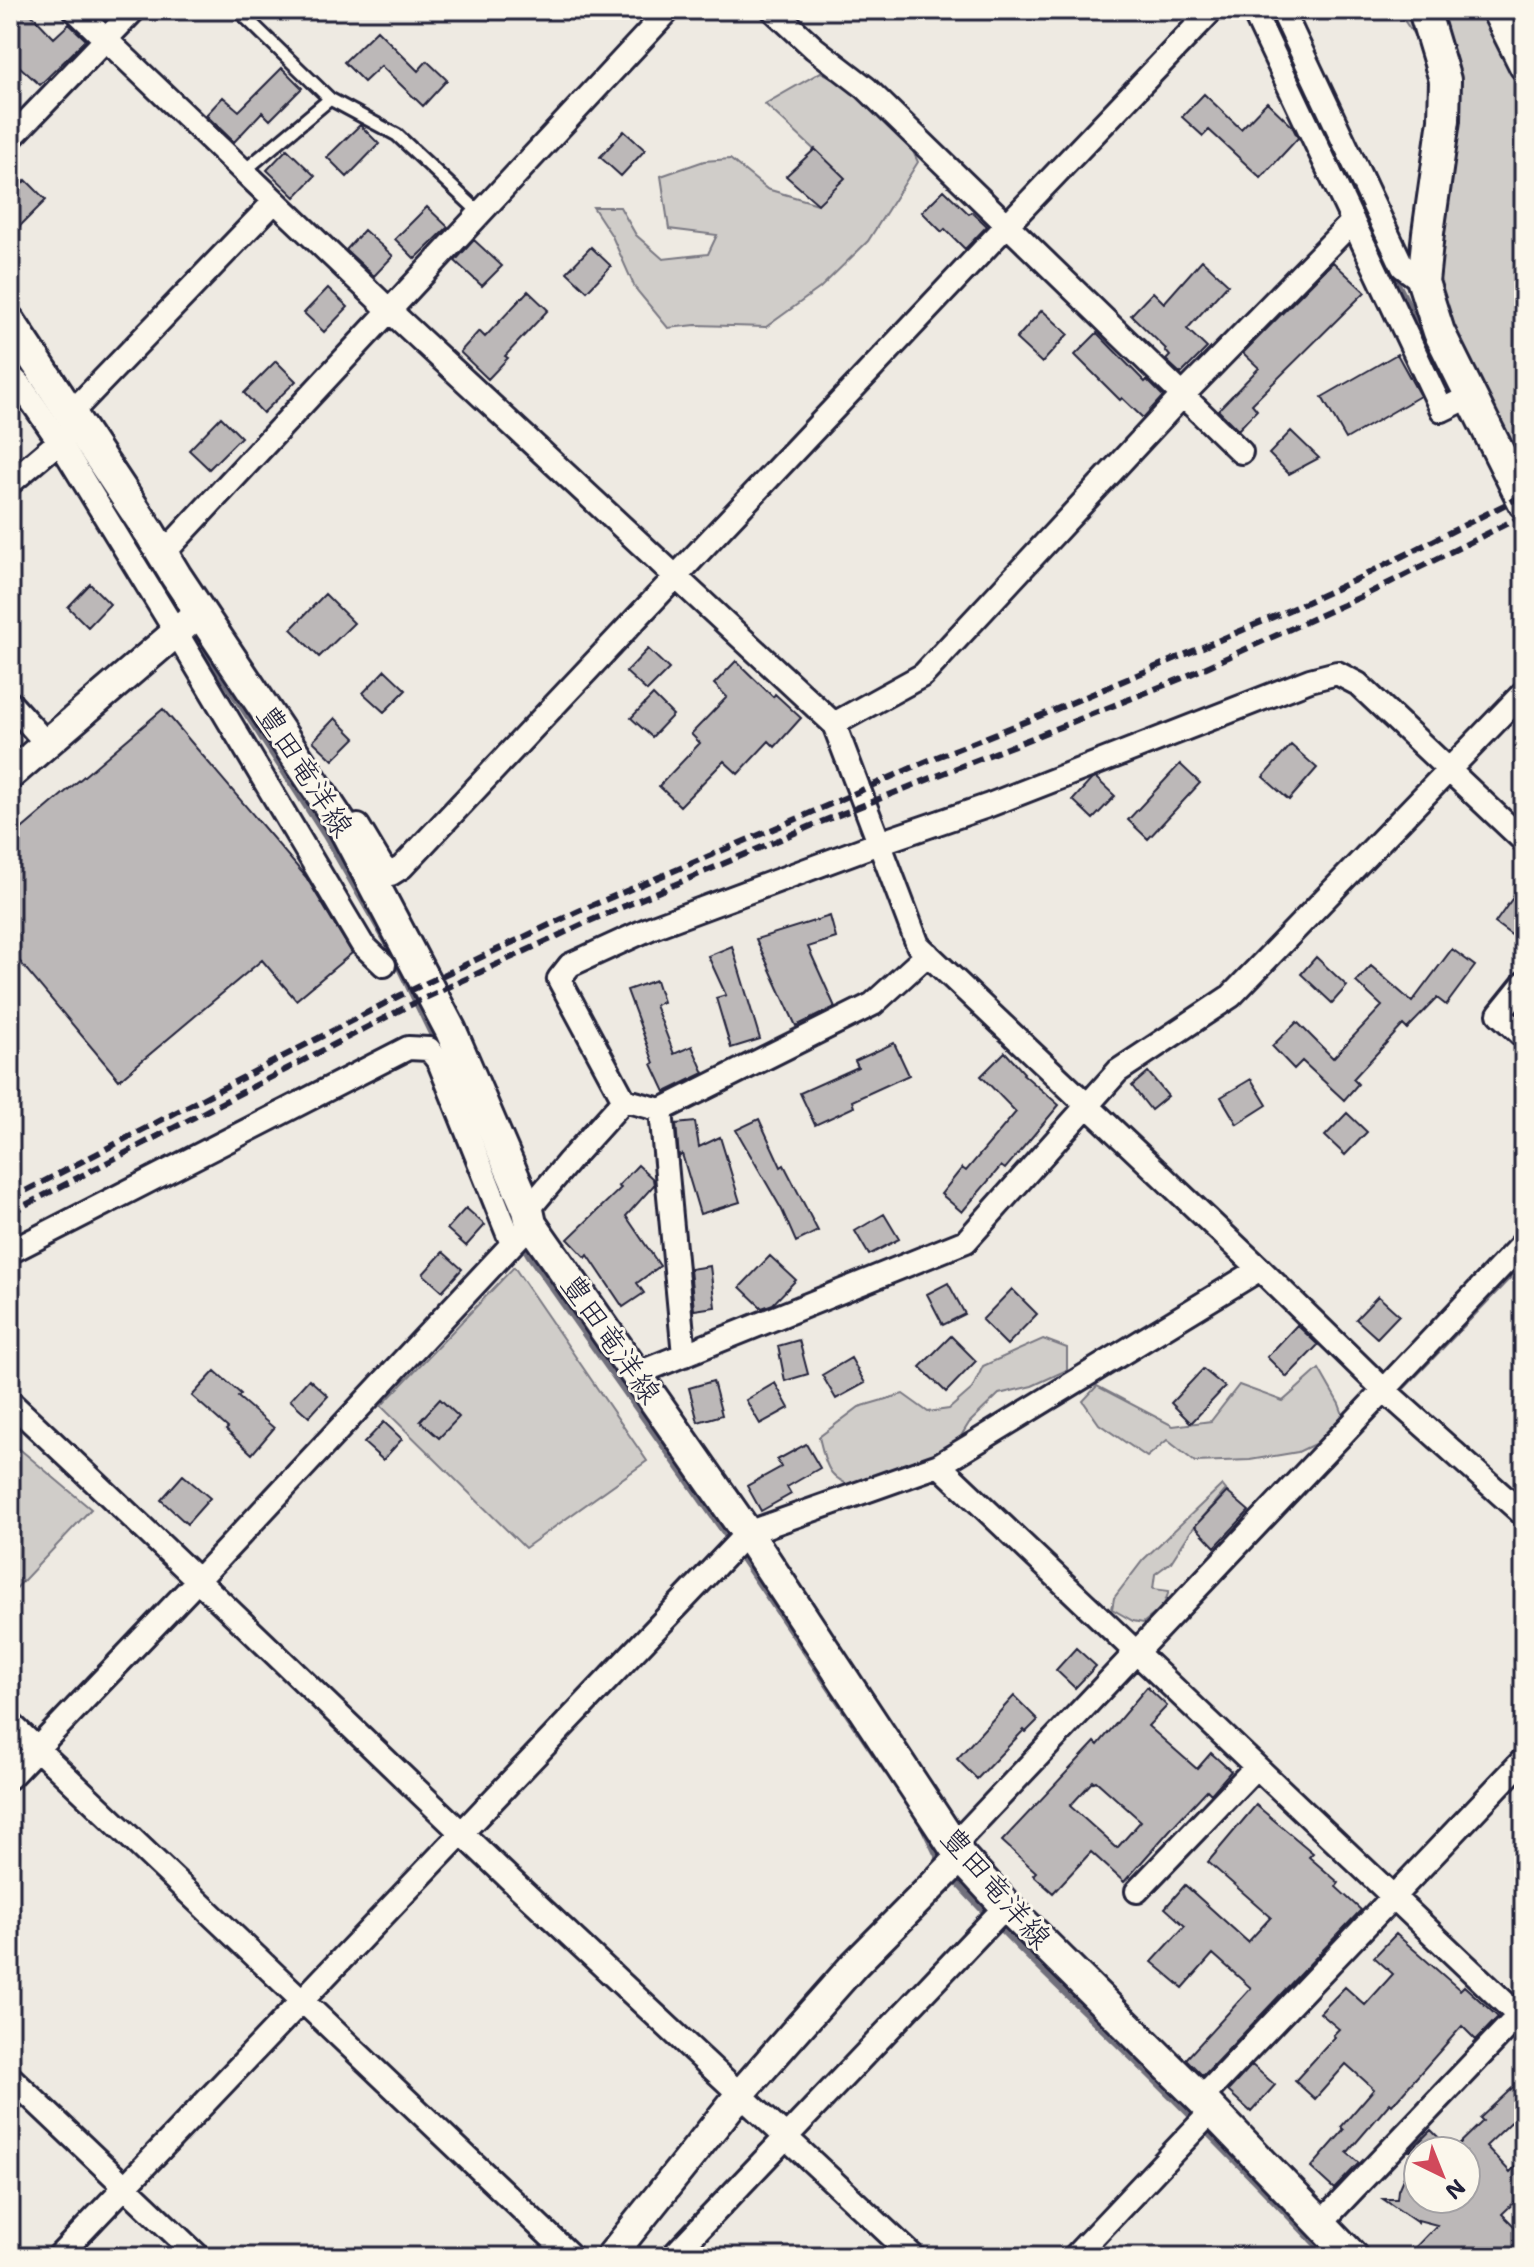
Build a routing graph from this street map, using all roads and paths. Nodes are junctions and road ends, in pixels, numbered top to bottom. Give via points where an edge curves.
1 (75, 10) edge
2 (134, 10) edge
3 (238, 10) edge
4 (669, 10) edge
5 (773, 10) edge
6 (1212, 10) edge
7 (1253, 10) edge
8 (1282, 10) edge
9 (1424, 10) edge
10 (1496, 10) edge
11 (106, 39) junction
12 (1524, 66) edge
13 (330, 99) junction
14 (10, 139) edge
15 (244, 171) junction
16 (275, 201) junction
17 (480, 213) junction
18 (1353, 221) junction
19 (1007, 225) junction
20 (1423, 282) junction
21 (389, 310) junction
22 (10, 322) edge
23 (10, 375) edge
24 (1183, 395) junction
25 (1471, 396) junction
26 (70, 427) junction
27 (1241, 452) dead end
28 (10, 483) edge
29 (1524, 503) edge
30 (163, 554) junction
31 (676, 576) junction
32 (200, 612) junction
33 (176, 632) junction
34 (1524, 692) edge
35 (10, 703) edge
36 (834, 724) junction
37 (47, 744) junction
38 (1449, 770) junction
39 (10, 775) edge
40 (322, 795) junction
41 (1524, 841) edge
42 (879, 843) junction
43 (928, 954) junction
44 (384, 965) dead end
45 (1524, 983) edge
46 (1524, 1037) edge
47 (624, 1100) junction
48 (1088, 1106) junction
49 (661, 1110) junction
50 (524, 1226) junction
51 (1524, 1242) edge
52 (10, 1252) edge
53 (1260, 1269) junction
54 (684, 1355) junction
55 (636, 1374) junction
56 (1384, 1390) junction
57 (10, 1402) edge
58 (939, 1465) junction
59 (1524, 1515) edge
60 (747, 1533) junction
61 (199, 1579) junction
62 (1136, 1653) junction
63 (10, 1723) edge
64 (37, 1749) junction
65 (1524, 1759) edge
66 (1256, 1767) junction
67 (10, 1777) edge
68 (461, 1831) junction
69 (958, 1851) junction
70 (1137, 1891) dead end
71 (1392, 1896) junction
72 (1006, 1906) junction
73 (300, 2000) junction
74 (1521, 2019) edge
75 (10, 2077) edge
76 (741, 2093) junction
77 (1207, 2105) junction
78 (787, 2136) junction
79 (123, 2186) junction
80 (1321, 2223) junction
81 (58, 2257) edge
82 (199, 2257) edge
83 (572, 2257) edge
84 (610, 2257) edge
85 (672, 2257) edge
86 (914, 2257) edge
87 (1074, 2257) edge
88 (1353, 2257) edge

1 - 11 street
2 - 11 street
3 - 13 lane
4 - 17 street
5 - 19 street via 866,88
6 - 19 street
7 - 18 street
8 - 20 street via 1403,267
9 - 20 main road via 1445,80
10 - 12 street
11 - 14 street
11 - 15 street
13 - 15 lane
13 - 17 lane via 397,135
15 - 16 street
16 - 21 street
16 - 26 street
17 - 21 street
18 - 24 street
18 - 25 street via 1442,410
19 - 24 street
19 - 31 street
20 - 25 main road via 1439,332
21 - 30 street
21 - 31 street
22 - 26 main road, 豊田竜洋線
23 - 26 street
24 - 27 street
24 - 36 street via 923,675
25 - 29 main road
26 - 28 street
26 - 30 main road, 豊田竜洋線
26 - 33 street
30 - 32 main road, 豊田竜洋線
31 - 36 street
31 - 40 street via 391,874 336,789
32 - 33 street
32 - 40 main road, 豊田竜洋線
33 - 37 street
33 - 44 street via 362,944
34 - 38 street
35 - 37 street
36 - 42 street
37 - 39 street
38 - 41 street
38 - 42 street via 1358,684 1337,673
38 - 48 street via 1231,996 1118,1071
40 - 50 main road, 豊田竜洋線 via 451,1031
42 - 43 street via 918,945
42 - 47 street via 653,927 570,965 559,979
43 - 48 street
43 - 49 street via 873,1004
45 - 46 street via 1499,1014
47 - 49 street
47 - 50 street via 569,1161
48 - 53 street
48 - 54 street via 966,1241
49 - 54 street
50 - 52 street via 439,1062 429,1049 408,1048
50 - 55 main road, 豊田竜洋線
50 - 61 street
51 - 56 street
53 - 56 street
53 - 58 street
54 - 55 street
55 - 60 main road, 豊田竜洋線
56 - 59 street
56 - 62 street
57 - 61 street
58 - 60 street
58 - 62 street
60 - 68 street
60 - 69 main road, 豊田竜洋線
61 - 64 street
61 - 68 street
62 - 66 street
62 - 69 street
63 - 64 street
64 - 67 street
64 - 73 street
65 - 71 street
66 - 70 street
66 - 71 street
68 - 73 street
68 - 76 street
69 - 72 main road, 豊田竜洋線
69 - 76 street
71 - 74 street
71 - 77 street
72 - 77 main road, 豊田竜洋線
72 - 78 street
73 - 79 street
73 - 83 street
74 - 80 street
75 - 79 street
76 - 78 street
76 - 84 street
77 - 80 main road, 豊田竜洋線
77 - 87 street
78 - 85 street
78 - 86 street
79 - 81 street
79 - 82 street
80 - 88 main road, 豊田竜洋線

